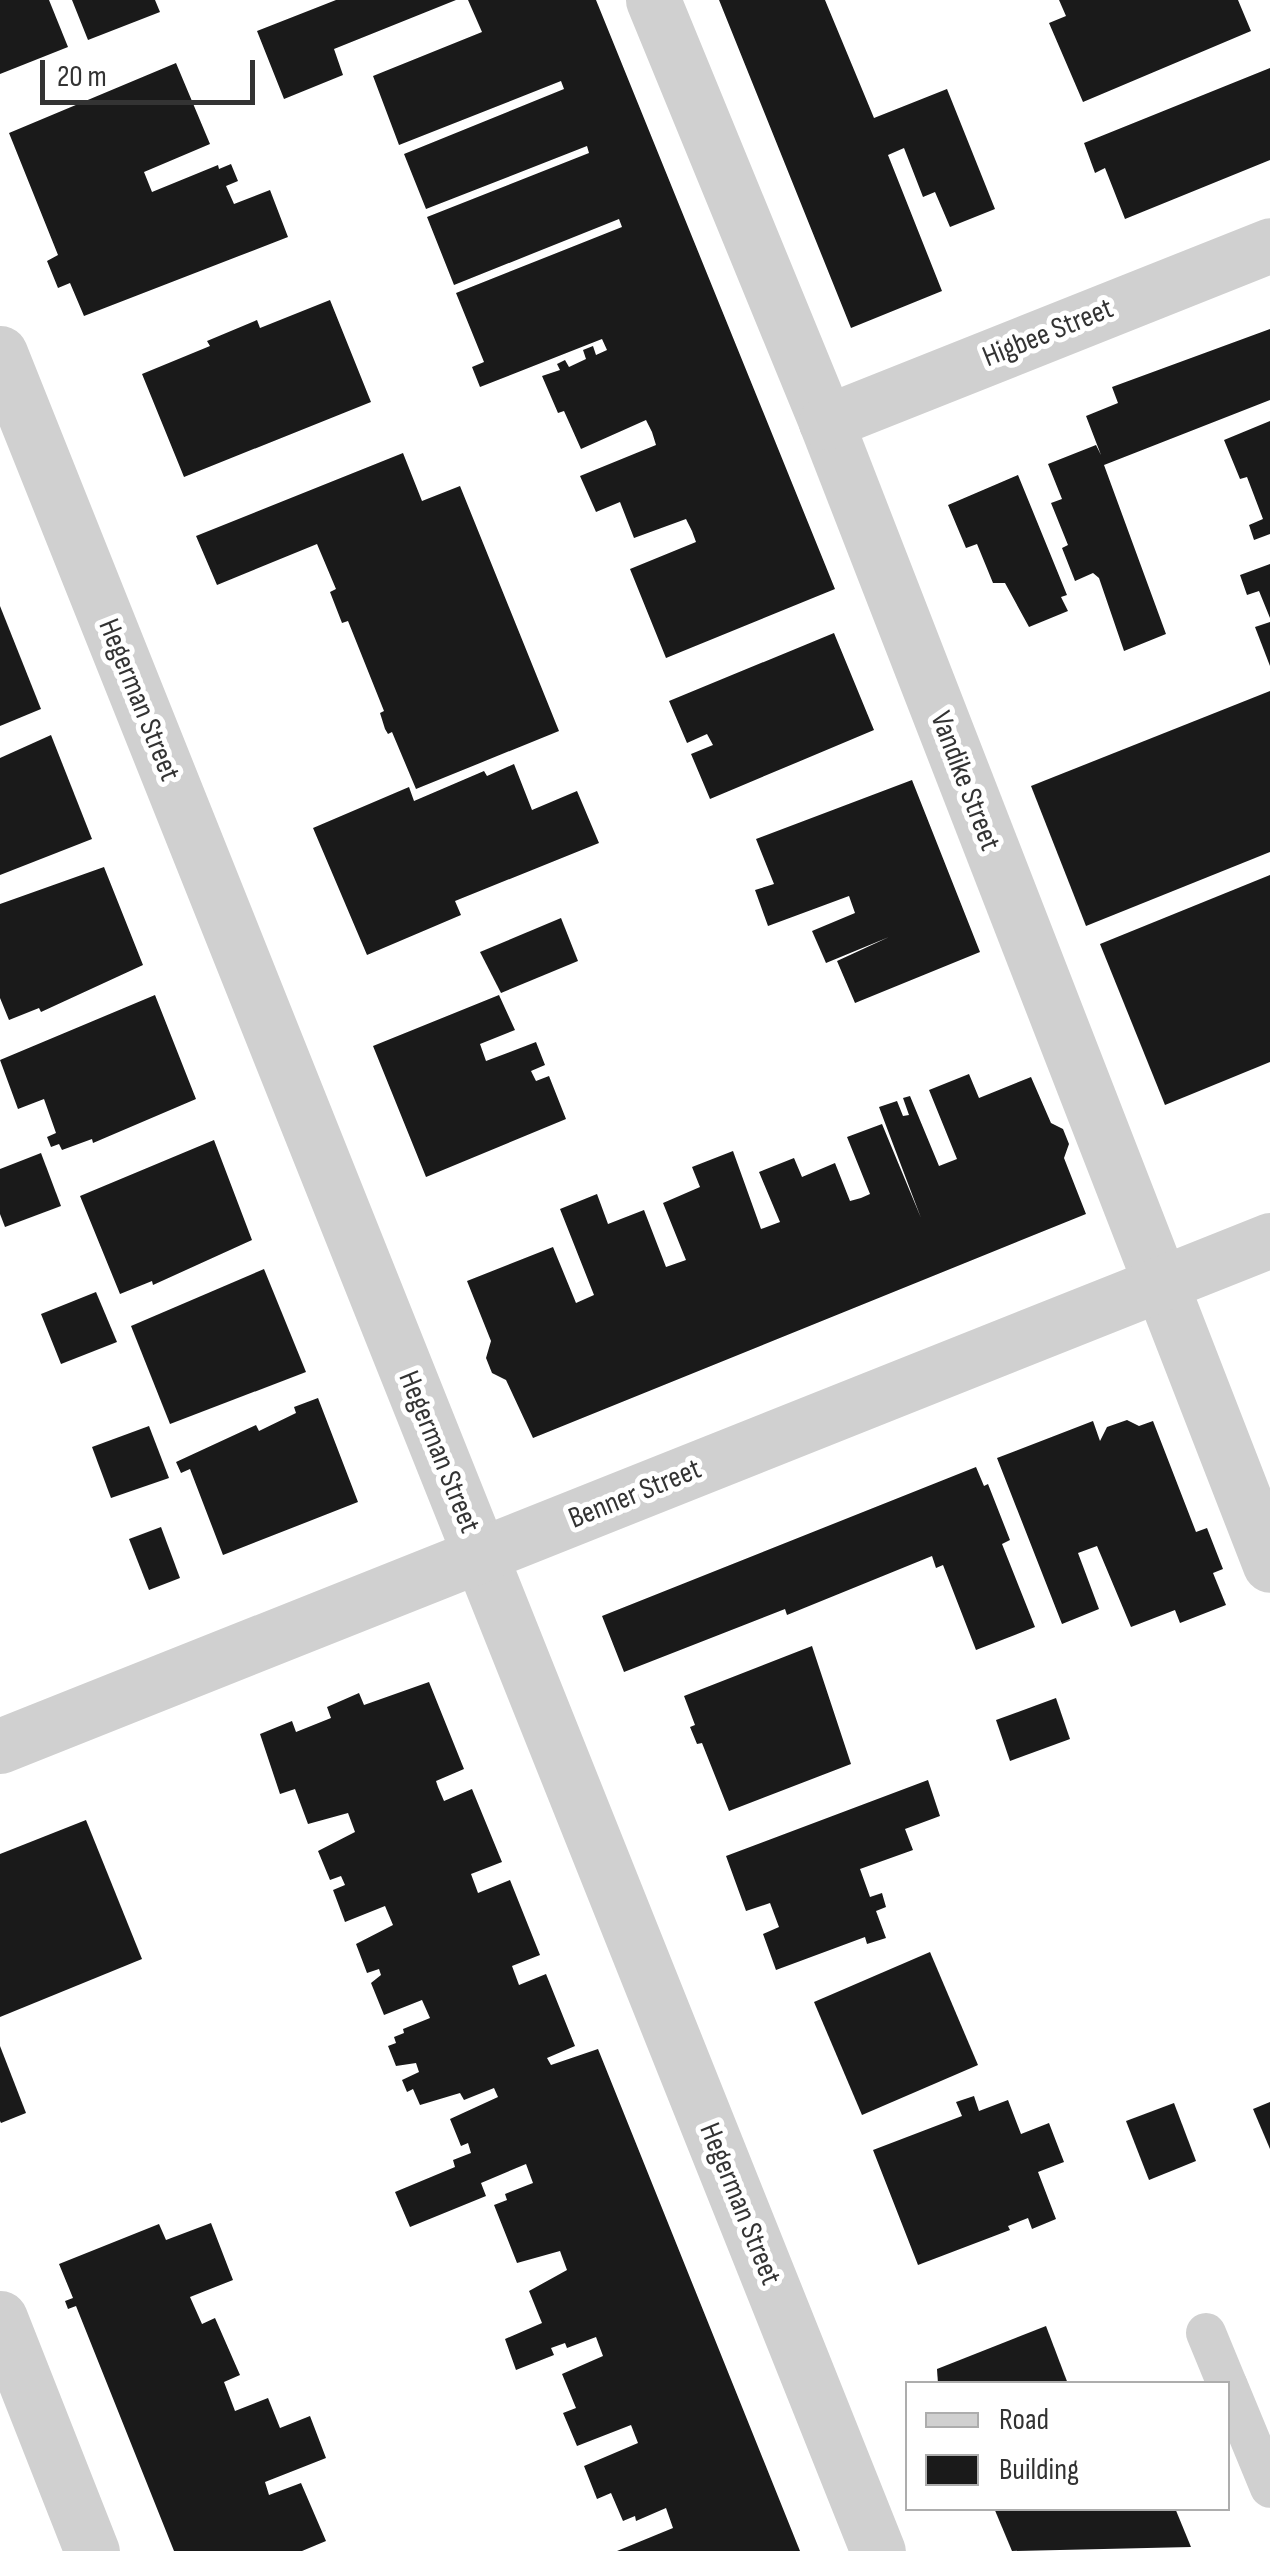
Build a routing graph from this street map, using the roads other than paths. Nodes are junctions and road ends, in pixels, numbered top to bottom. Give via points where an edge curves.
1 (653, 0) edge
2 (1270, 246) edge
3 (0, 353) edge
4 (826, 422) junction
5 (1270, 1240) edge
6 (1159, 1286) junction
7 (480, 1555) junction
8 (1270, 1565) edge
9 (0, 1746) edge
10 (0, 2318) edge
11 (1206, 2333) dead end
12 (1226, 2381) edge
13 (1230, 2391) edge
14 (1270, 2488) edge
15 (92, 2551) edge
16 (878, 2551) edge

1 - 4 street, Vandike Street
2 - 4 street, Higbee Street
3 - 7 street, Hegerman Street
4 - 6 street, Vandike Street
5 - 6 street, Benner Street
6 - 7 street, Benner Street
6 - 8 street, Vandike Street
7 - 9 street, Benner Street
7 - 16 street, Hegerman Street
10 - 15 street
11 - 12 lane
13 - 14 lane

